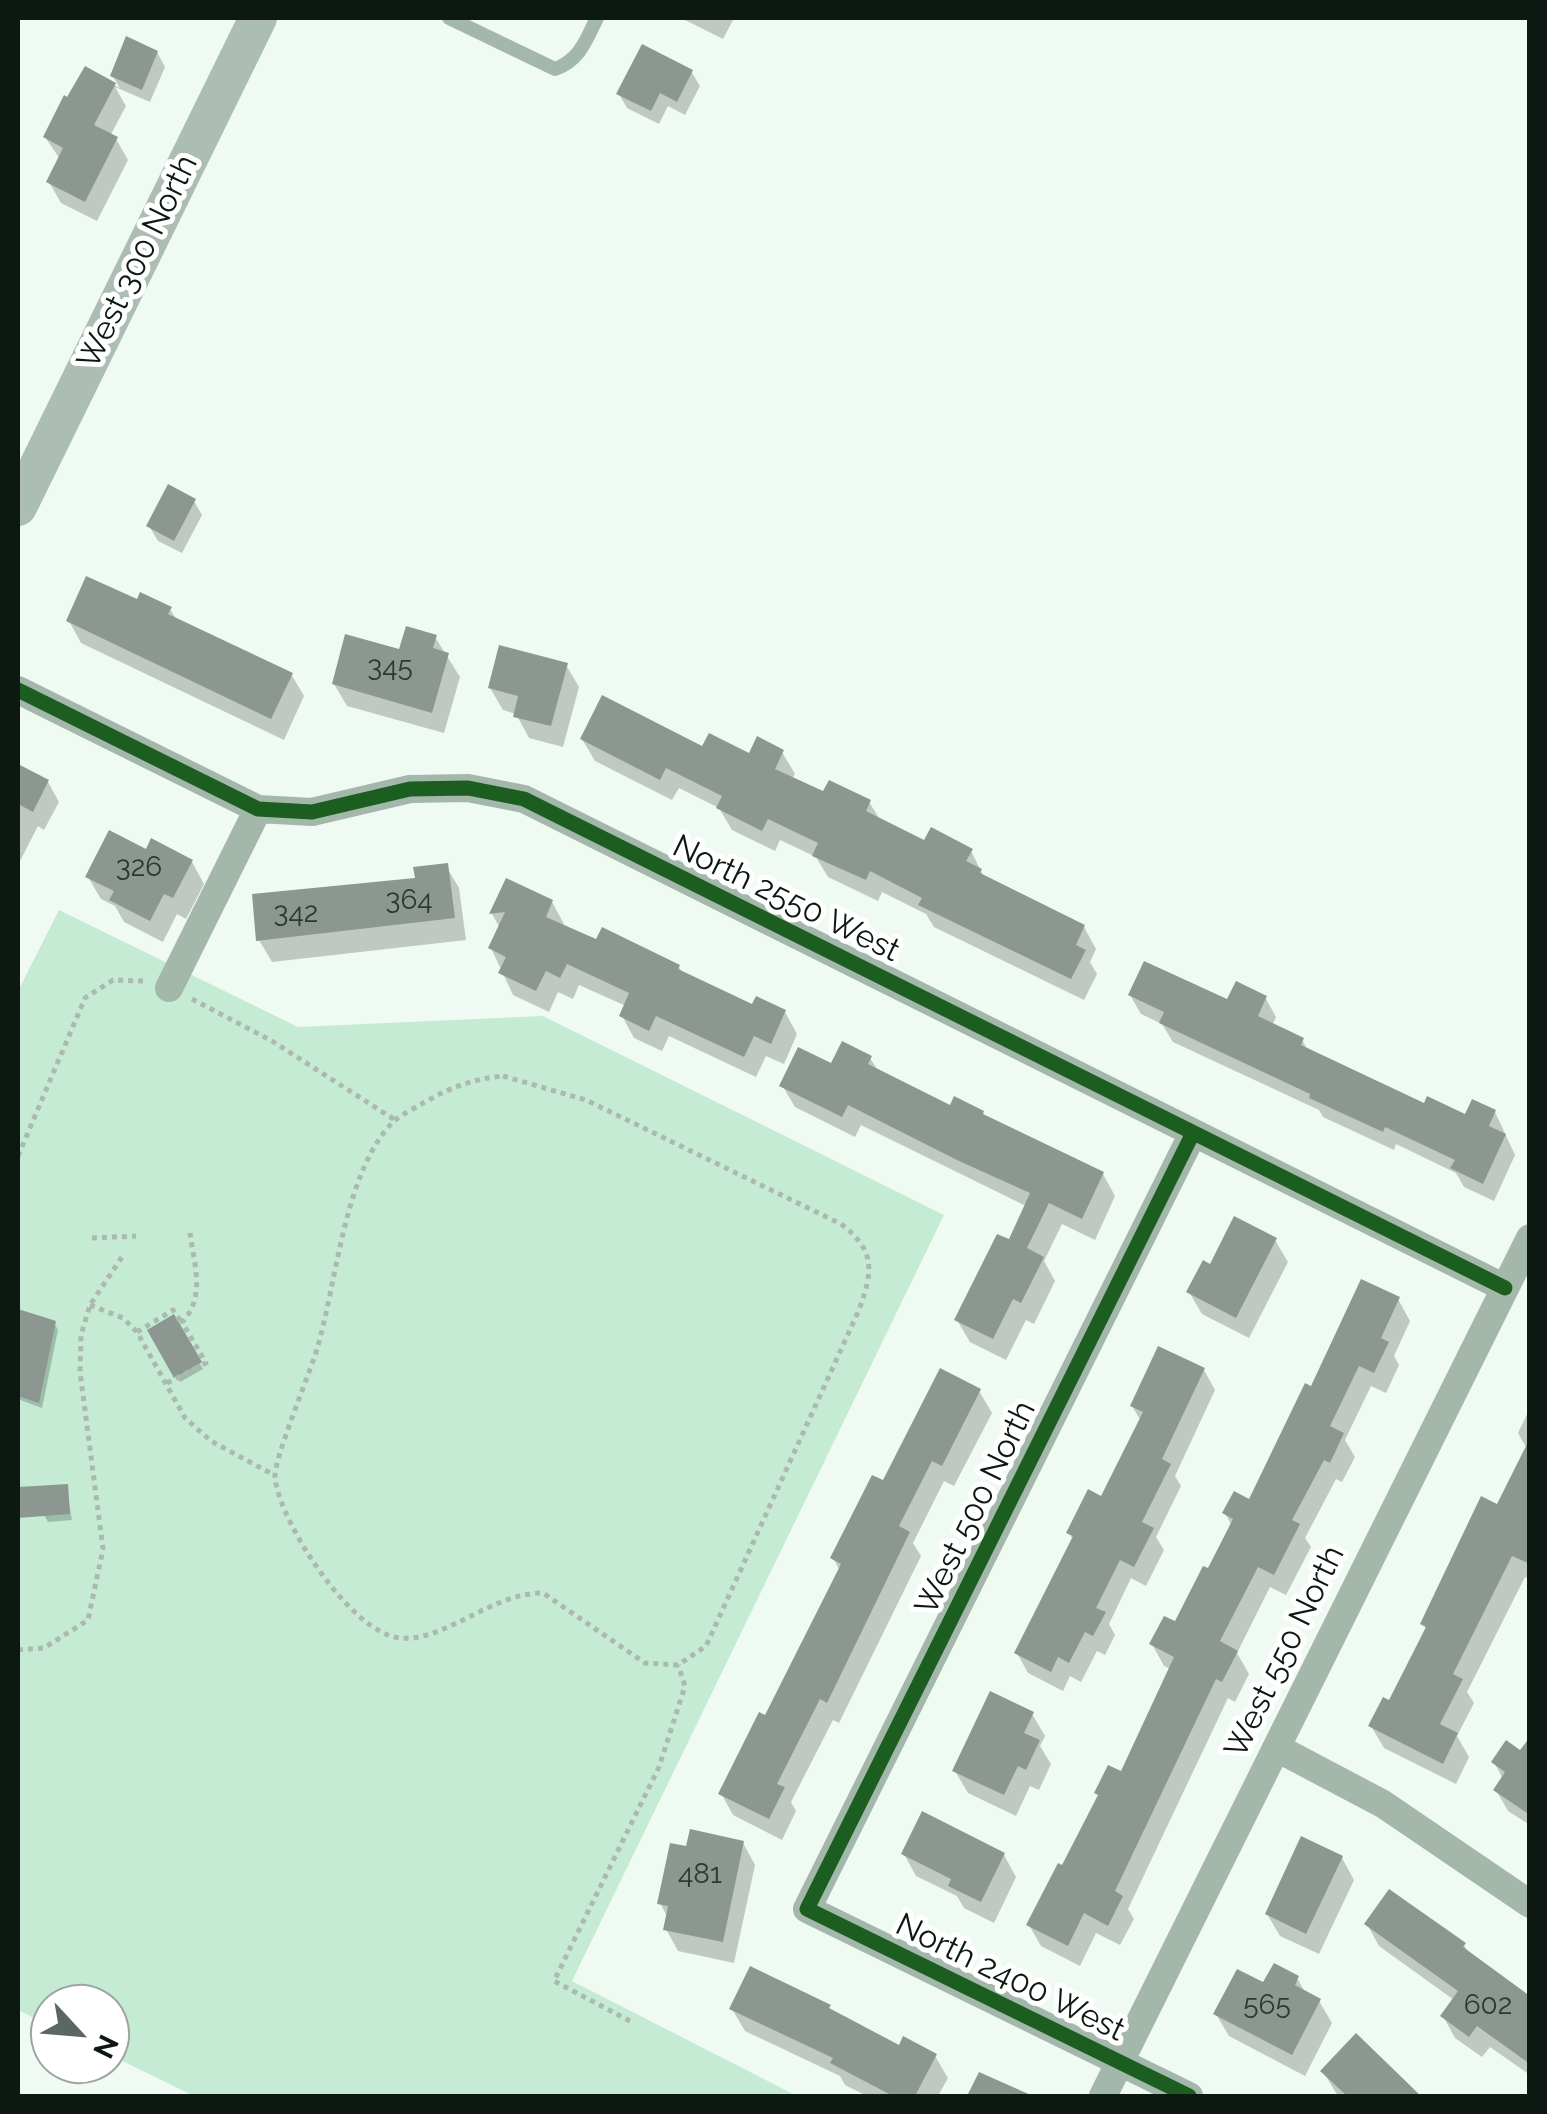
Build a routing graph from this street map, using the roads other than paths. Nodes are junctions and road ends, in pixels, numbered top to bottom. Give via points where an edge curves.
1 (258, 18) edge
2 (450, 18) edge
3 (597, 18) edge
4 (18, 507) edge
5 (18, 690) edge
6 (258, 809) junction
7 (167, 988) road end
8 (1194, 1133) junction
9 (1530, 1238) edge
10 (1505, 1288) junction
11 (1277, 1748) junction
12 (1530, 1904) edge
13 (807, 1908) joint
14 (1120, 2062) junction
15 (1103, 2096) edge
16 (1189, 2096) edge

1 - 4 main road, West 300 North
2 - 3 lane via 555,70 581,51
5 - 6 street, North 2550 West
6 - 7 street
6 - 8 street, North 2550 West via 312,812 410,788 468,788 524,799
8 - 10 street, North 2550 West
8 - 13 street, West 500 North
9 - 10 street, West 550 North
10 - 11 street, West 550 North
11 - 12 street via 1384,1804
11 - 14 street, West 550 North
13 - 14 street, North 2400 West
14 - 15 street, West 550 North
14 - 16 street, North 2400 West

